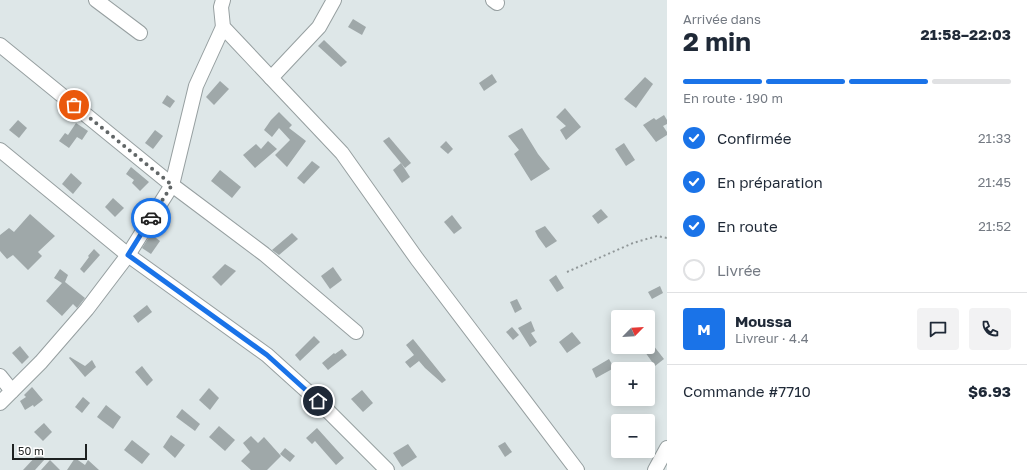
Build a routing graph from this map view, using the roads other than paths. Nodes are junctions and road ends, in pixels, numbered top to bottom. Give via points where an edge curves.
1 (96, 0) edge
2 (334, 0) edge
3 (219, 2) edge
4 (223, 27) junction
5 (140, 33) dead end
6 (0, 45) edge
7 (271, 78) junction
8 (0, 150) edge
9 (172, 185) junction
10 (128, 255) junction
11 (356, 332) dead end
12 (0, 376) edge
13 (12, 390) junction
14 (0, 403) edge
15 (667, 448) edge
16 (388, 470) edge
17 (576, 470) edge
18 (655, 470) edge

1 - 5 street
2 - 7 street via 319,27
3 - 4 street
4 - 7 street
4 - 9 street via 196,86
6 - 9 street
7 - 17 street via 342,153 417,259
8 - 10 street
9 - 10 street
9 - 11 street via 264,254
10 - 13 street via 87,309
10 - 16 street via 267,355
12 - 13 street
13 - 14 street
15 - 18 street

